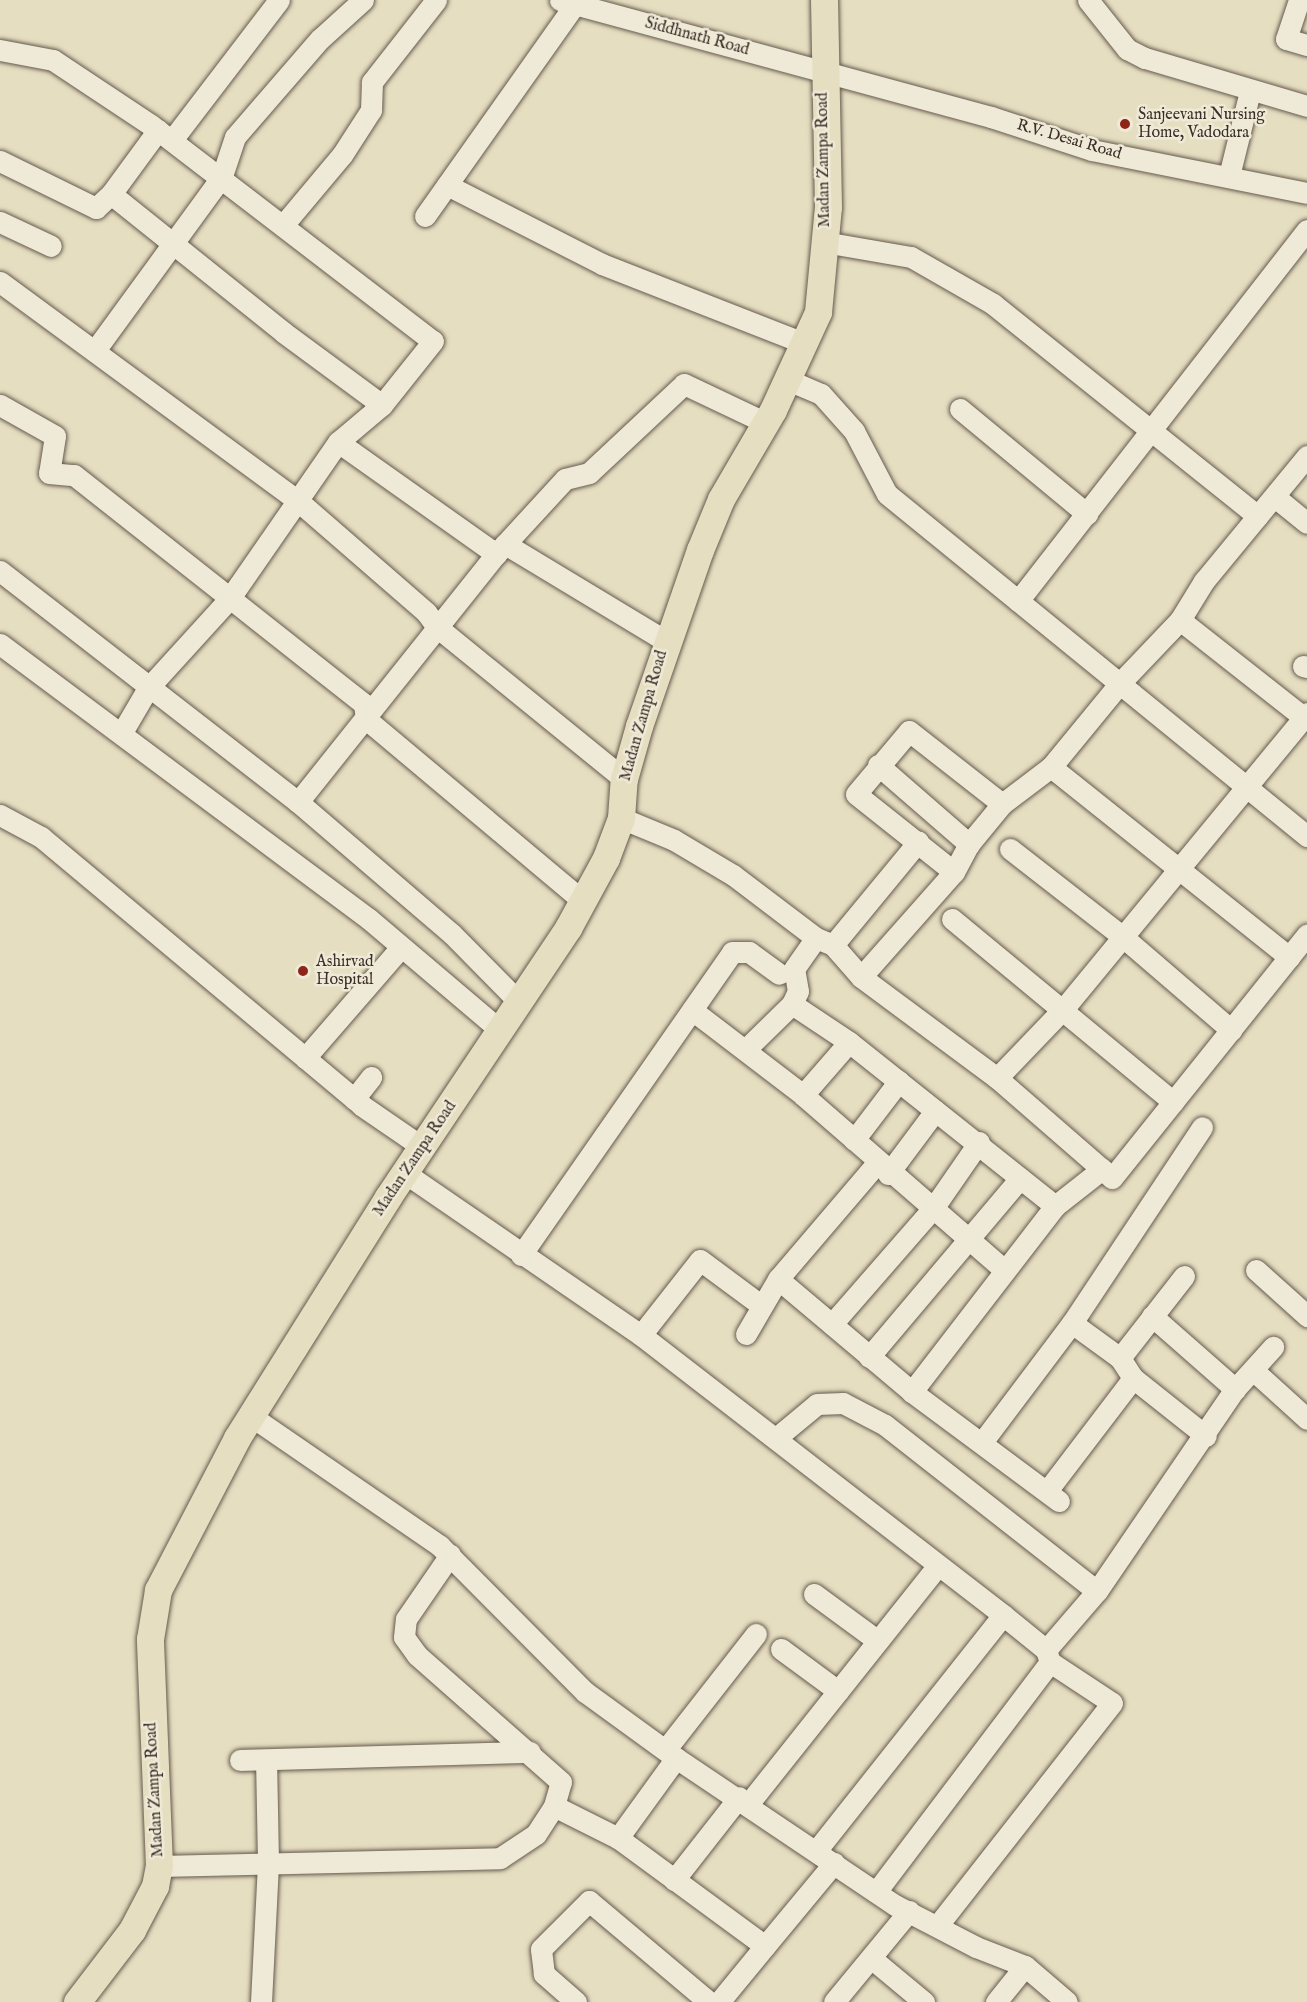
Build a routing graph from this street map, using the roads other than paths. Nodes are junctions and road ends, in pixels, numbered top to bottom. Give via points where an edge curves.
1 (279, 0) edge
2 (363, 0) edge
3 (436, 0) edge
4 (824, 0) edge
5 (1088, 0) edge
6 (1294, 1) edge
7 (567, 2) edge
8 (1307, 45) edge
9 (0, 50) edge
10 (829, 73) junction
11 (1250, 91) junction
12 (1307, 106) edge
13 (165, 134) junction
14 (0, 161) edge
15 (222, 176) junction
16 (1229, 176) junction
17 (447, 185) junction
18 (1307, 193) edge
19 (111, 194) junction
20 (425, 216) dead end
21 (0, 222) edge
22 (284, 224) junction
23 (1307, 230) edge
24 (824, 242) junction
25 (173, 243) junction
26 (51, 246) dead end
27 (0, 282) edge
28 (804, 343) junction
29 (96, 349) junction
30 (788, 380) junction
31 (0, 405) edge
32 (382, 405) junction
33 (960, 409) dead end
34 (766, 423) junction
35 (1154, 430) junction
36 (339, 442) junction
37 (1307, 456) edge
38 (1275, 497) junction
39 (297, 500) junction
40 (1087, 514) junction
41 (1258, 516) junction
42 (1307, 523) edge
43 (501, 549) junction
44 (0, 571) edge
45 (230, 598) junction
46 (1018, 601) junction
47 (1180, 620) junction
48 (437, 627) junction
49 (666, 641) junction
50 (0, 644) edge
51 (1120, 683) junction
52 (148, 688) junction
53 (1306, 717) edge
54 (366, 719) junction
55 (121, 734) junction
56 (878, 765) junction
57 (1051, 767) junction
58 (624, 779) junction
59 (1247, 788) junction
60 (298, 802) junction
61 (1002, 804) junction
62 (0, 814) edge
63 (621, 818) junction
64 (1307, 836) edge
65 (918, 842) junction
66 (969, 844) junction
67 (1010, 849) dead end
68 (1181, 867) junction
69 (954, 872) junction
70 (583, 901) junction
71 (952, 919) dead end
72 (1307, 935) edge
73 (1123, 937) junction
74 (825, 941) junction
75 (400, 947) junction
76 (1290, 957) junction
77 (779, 974) dead end
78 (861, 977) junction
79 (519, 1002) junction
80 (792, 1004) junction
81 (1065, 1007) junction
82 (692, 1010) junction
83 (500, 1030) junction
84 (1231, 1030) junction
85 (849, 1042) junction
86 (746, 1049) junction
87 (305, 1058) junction
88 (371, 1077) dead end
89 (997, 1078) junction
90 (899, 1081) junction
91 (803, 1095) junction
92 (354, 1099) junction
93 (1173, 1102) junction
94 (935, 1111) junction
95 (1202, 1127) dead end
96 (854, 1140) junction
97 (979, 1142) junction
98 (422, 1147) junction
99 (883, 1168) junction
100 (1102, 1169) junction
101 (405, 1173) junction
102 (1020, 1178) junction
103 (1056, 1206) junction
104 (934, 1207) junction
105 (969, 1238) junction
106 (520, 1255) junction
107 (1004, 1270) junction
108 (1256, 1270) dead end
109 (1184, 1276) dead end
110 (778, 1279) junction
111 (762, 1306) junction
112 (1152, 1316) junction
113 (1307, 1316) edge
114 (1072, 1323) junction
115 (832, 1324) junction
116 (747, 1334) dead end
117 (641, 1335) junction
118 (1273, 1347) dead end
119 (869, 1357) junction
120 (1120, 1358) junction
121 (1253, 1370) junction
122 (1133, 1378) junction
123 (1235, 1389) junction
124 (912, 1392) junction
125 (251, 1416) junction
126 (1307, 1419) edge
127 (1206, 1436) junction
128 (776, 1438) junction
129 (983, 1441) junction
130 (450, 1555) junction
131 (937, 1567) junction
132 (1097, 1591) junction
133 (814, 1594) dead end
134 (1003, 1615) junction
135 (756, 1634) dead end
136 (878, 1641) junction
137 (781, 1649) dead end
138 (1048, 1656) junction
139 (838, 1691) junction
140 (530, 1752) junction
141 (671, 1753) junction
142 (240, 1760) dead end
143 (266, 1761) junction
144 (744, 1800) junction
145 (554, 1806) junction
146 (618, 1838) junction
147 (816, 1851) junction
148 (268, 1862) junction
149 (834, 1863) junction
150 (165, 1865) junction
151 (674, 1880) junction
152 (876, 1892) junction
153 (909, 1911) junction
154 (938, 1925) junction
155 (765, 1946) junction
156 (871, 1958) junction
157 (1025, 1966) junction
158 (77, 2002) edge
159 (98, 2002) edge
160 (261, 2002) edge
161 (576, 2002) edge
162 (710, 2002) edge
163 (718, 2002) edge
164 (834, 2002) edge
165 (924, 2002) edge
166 (996, 2002) edge
167 (1067, 2002) edge

1 - 13 street
2 - 15 street via 320,39 236,136
3 - 22 street via 372,81 371,110 342,155
4 - 10 main road, Madan Zampa Road
5 - 11 street via 1127,49
6 - 8 street via 1286,39
7 - 10 street, Siddhnath Road
7 - 17 street
9 - 13 street via 53,60
10 - 16 street, R.V. Desai Road via 1092,150
10 - 24 main road, Madan Zampa Road
11 - 12 street
11 - 16 street
13 - 15 street
13 - 19 street
14 - 19 street via 96,207
15 - 22 street
15 - 25 street
16 - 18 street, R.V. Desai Road
17 - 20 street
17 - 28 street via 602,264
19 - 25 street
21 - 26 street
22 - 32 street via 433,341
23 - 35 street
24 - 28 main road, Madan Zampa Road via 818,312
24 - 35 street via 911,257 983,298
25 - 29 street
25 - 32 street
27 - 29 street
28 - 30 main road, Madan Zampa Road
29 - 39 street
30 - 34 main road, Madan Zampa Road
30 - 46 street via 821,394 854,431 887,494
31 - 45 street via 55,436 49,473 74,475
32 - 36 street
33 - 40 street
34 - 43 street via 684,384 589,473 565,479
34 - 49 main road, Madan Zampa Road via 721,499
35 - 40 street
35 - 41 street
36 - 39 street
36 - 43 street
37 - 38 street
38 - 41 street
38 - 42 street
39 - 45 street
39 - 48 street via 426,612
40 - 46 street
41 - 47 street via 1204,581
43 - 48 street
43 - 49 street
44 - 52 street
45 - 52 street
45 - 54 street via 364,704
46 - 51 street
47 - 51 street
47 - 53 street
48 - 54 street
48 - 58 street
49 - 58 main road, Madan Zampa Road
50 - 55 street
51 - 57 street
51 - 59 street
52 - 55 street
52 - 60 street
53 - 59 street
54 - 60 street
54 - 70 street
55 - 75 street
56 - 61 street via 909,730
56 - 65 street via 856,794
56 - 66 street
57 - 61 street
57 - 68 street
58 - 63 main road, Madan Zampa Road
59 - 64 street
59 - 68 street
60 - 79 street via 452,934
61 - 66 street
62 - 87 street via 41,837
63 - 70 main road, Madan Zampa Road
63 - 74 street via 674,840 733,874
65 - 69 street
65 - 74 street
66 - 69 street
67 - 73 street
68 - 73 street
68 - 76 street
69 - 78 street
70 - 79 main road, Madan Zampa Road
71 - 81 street
72 - 76 street
73 - 81 street
73 - 84 street
74 - 78 street
74 - 80 street via 794,969 798,991
75 - 83 street
75 - 87 street
76 - 84 street
77 - 82 street via 749,952 732,952
78 - 89 street
79 - 83 main road, Madan Zampa Road
80 - 85 street
80 - 86 street
81 - 89 street
81 - 93 street
82 - 86 street
82 - 106 street
83 - 98 main road, Madan Zampa Road
84 - 93 street
85 - 90 street
85 - 91 street
86 - 91 street
87 - 92 street
88 - 92 street
89 - 100 street
90 - 94 street
90 - 96 street
91 - 96 street
92 - 98 street
93 - 100 street via 1112,1178
94 - 97 street
94 - 99 street
95 - 114 street
96 - 99 street
97 - 102 street
97 - 104 street
98 - 101 main road, Madan Zampa Road
99 - 104 street
99 - 110 street
100 - 103 street
101 - 106 street
101 - 125 main road, Madan Zampa Road
102 - 103 street
102 - 105 street
103 - 107 street
104 - 105 street
104 - 115 street
105 - 107 street
105 - 119 street
106 - 117 street
107 - 124 street
108 - 113 street
109 - 112 street
110 - 111 street
110 - 115 street
111 - 116 street
111 - 117 street via 700,1260
112 - 120 street
112 - 123 street
114 - 120 street
114 - 129 street
115 - 119 street
117 - 128 street
118 - 121 street
119 - 124 street
120 - 122 street
121 - 123 street
121 - 126 street
122 - 127 street
122 - 129 street via 1053,1496
123 - 127 street
124 - 129 street
125 - 130 street
125 - 150 main road, Madan Zampa Road via 158,1590 150,1639
127 - 132 street
128 - 131 street
128 - 132 street via 817,1404 843,1402 885,1425
130 - 140 street via 406,1619 404,1637 417,1655
130 - 141 street via 585,1692
131 - 134 street
131 - 136 street
132 - 138 street
133 - 136 street
134 - 138 street
134 - 147 street
135 - 141 street
136 - 139 street
137 - 139 street
138 - 152 street
138 - 154 street via 1112,1703
139 - 144 street
140 - 143 street
140 - 145 street via 561,1782
141 - 144 street
141 - 146 street
142 - 143 street
143 - 148 street
144 - 147 street
144 - 151 street
145 - 146 street
145 - 148 street via 536,1834 500,1858
146 - 151 street
147 - 149 street
148 - 150 street
148 - 160 street
149 - 152 street
149 - 155 street
150 - 158 main road, Madan Zampa Road via 132,1930
150 - 159 main road, Madan Zampa Road via 151,1928
151 - 155 street
152 - 153 street
153 - 154 street
153 - 156 street
154 - 157 street via 976,1947
155 - 163 street
156 - 164 street
156 - 165 street
157 - 166 street
157 - 167 street
161 - 162 street via 544,1974 541,1950 589,1901

